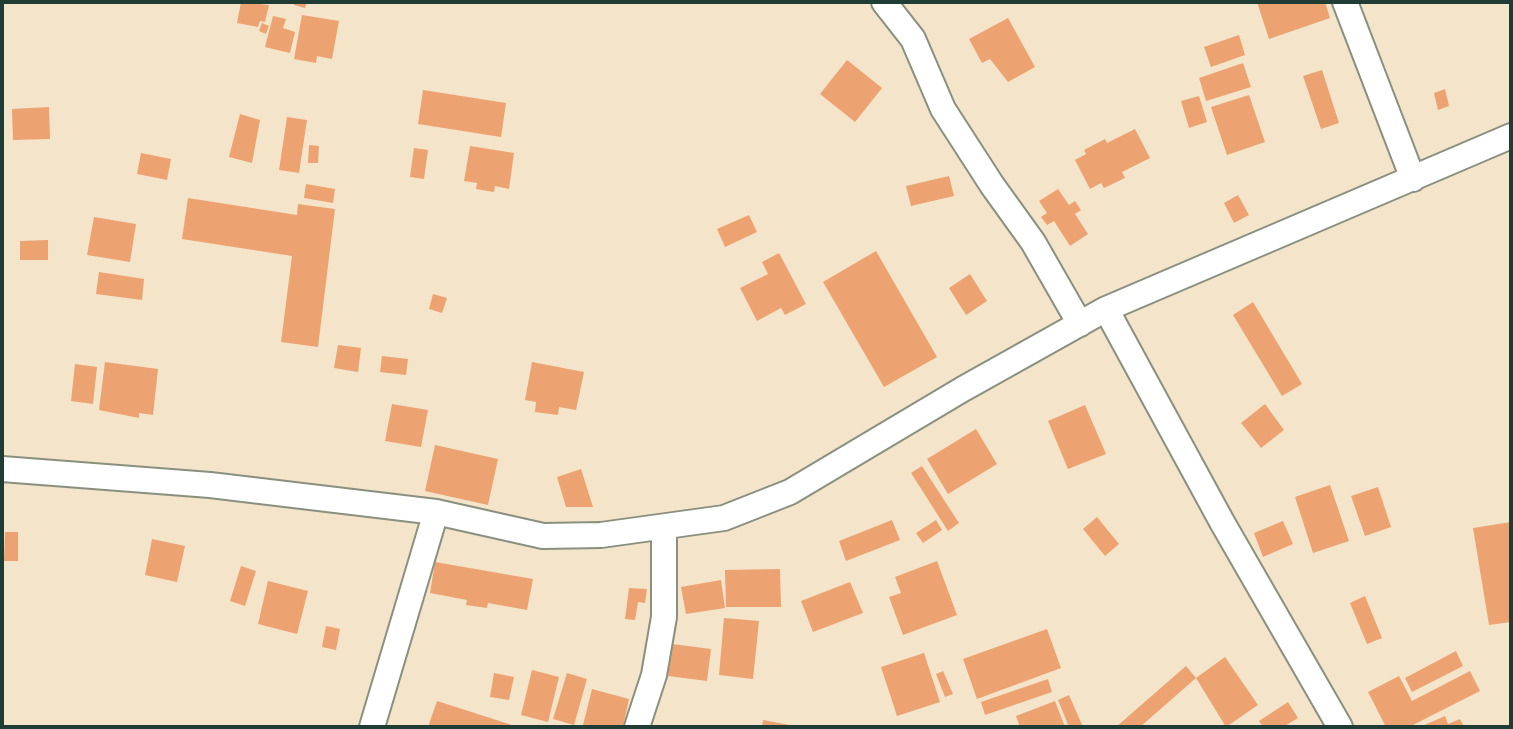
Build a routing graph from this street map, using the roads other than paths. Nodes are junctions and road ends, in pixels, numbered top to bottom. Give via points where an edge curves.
1 (884, 2) edge
2 (1345, 2) edge
3 (1511, 135) edge
4 (1413, 179) junction
5 (1107, 309) junction
6 (1080, 324) junction
7 (2, 469) edge
8 (436, 512) junction
9 (664, 529) junction
10 (372, 727) edge
11 (637, 727) edge
12 (1340, 727) edge

1 - 6 street via 913,39 943,109 1033,242
2 - 4 street
3 - 4 street
4 - 5 street
5 - 6 street
5 - 12 street
6 - 9 street via 790,492 724,518
7 - 8 street via 211,485
8 - 9 street via 543,536
8 - 10 street
9 - 11 street via 664,617 654,675

